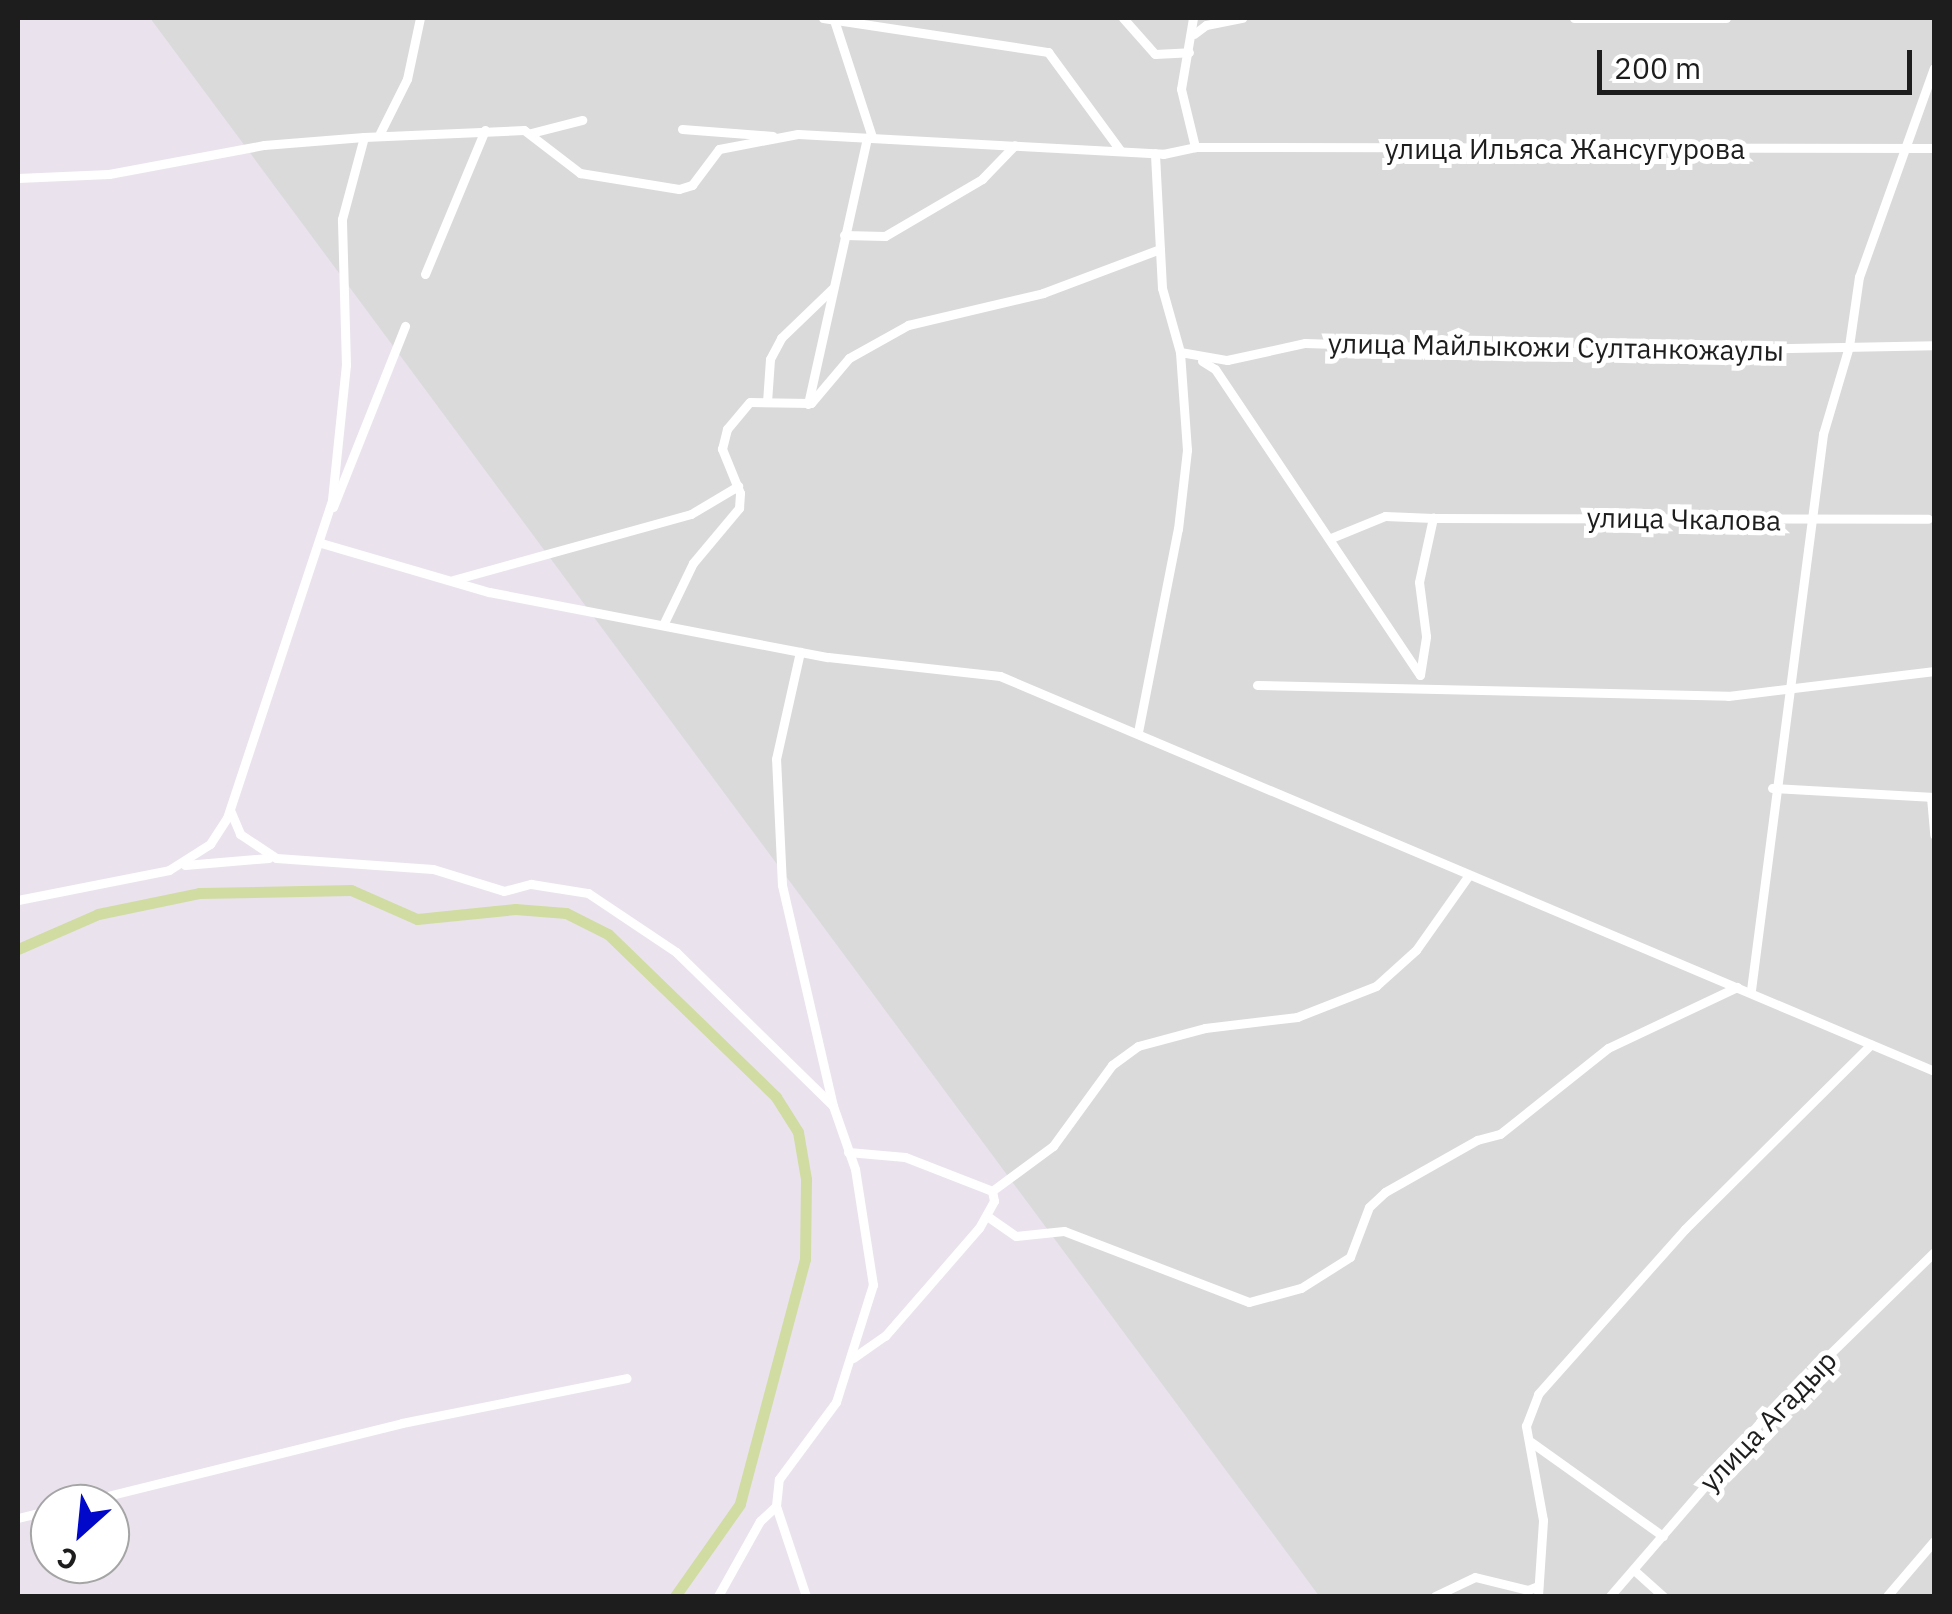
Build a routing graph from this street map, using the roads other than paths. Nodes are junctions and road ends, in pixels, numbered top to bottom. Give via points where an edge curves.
1 (420, 18) edge
2 (1122, 18) edge
3 (1192, 18) edge
4 (1242, 18) edge
5 (1574, 18) edge
6 (1726, 18) edge
7 (828, 19) edge
8 (1194, 34) junction
9 (1189, 52) junction
10 (1934, 68) edge
11 (582, 120) dead end
12 (682, 129) dead end
13 (485, 130) junction
14 (531, 133) junction
15 (380, 134) junction
16 (786, 136) junction
17 (364, 137) junction
18 (869, 137) junction
19 (1016, 145) junction
20 (1195, 147) junction
21 (1903, 148) junction
22 (1934, 148) edge
23 (1120, 150) junction
24 (1155, 153) junction
25 (18, 178) edge
26 (844, 235) junction
27 (1160, 248) junction
28 (425, 274) dead end
29 (834, 287) junction
30 (405, 326) dead end
31 (1934, 345) edge
32 (1849, 346) junction
33 (1180, 352) junction
34 (1200, 359) junction
35 (767, 402) junction
36 (808, 404) junction
37 (738, 486) junction
38 (327, 518) junction
39 (1437, 518) junction
40 (1928, 520) dead end
41 (1810, 521) junction
42 (1331, 538) junction
43 (321, 543) junction
44 (451, 580) junction
45 (663, 625) junction
46 (800, 652) junction
47 (1934, 671) edge
48 (1420, 675) junction
49 (1256, 685) dead end
50 (1423, 688) junction
51 (1786, 693) junction
52 (1138, 732) junction
53 (1772, 788) junction
54 (1933, 797) edge
55 (230, 810) junction
56 (1934, 835) edge
57 (276, 858) junction
58 (178, 866) junction
59 (1468, 875) junction
60 (18, 900) edge
61 (1737, 987) junction
62 (1751, 990) junction
63 (1871, 1044) junction
64 (1934, 1071) edge
65 (832, 1106) junction
66 (848, 1152) junction
67 (992, 1191) junction
68 (986, 1216) junction
69 (1934, 1252) edge
70 (853, 1358) junction
71 (627, 1378) dead end
72 (1530, 1442) junction
73 (130, 1491) edge
74 (776, 1506) junction
75 (1663, 1536) junction
76 (1934, 1541) edge
77 (1635, 1572) junction
78 (1538, 1592) edge
79 (718, 1596) edge
80 (806, 1596) edge
81 (1435, 1596) edge
82 (1610, 1596) edge
83 (1663, 1596) edge
84 (1887, 1596) edge

1 - 15 street via 407,79
2 - 9 street via 1154,54
3 - 8 street
4 - 8 street via 1206,24
5 - 6 street
7 - 18 street
7 - 23 street via 1056,57
8 - 9 street
9 - 20 street via 1181,89
10 - 21 street
11 - 14 street
12 - 16 street
13 - 14 street
13 - 15 street
13 - 28 street
14 - 16 street via 580,173 679,189 692,185 719,149
15 - 17 street
16 - 18 street, улица Ильяса Жансугурова
17 - 25 street via 264,145 109,174
17 - 38 street via 342,219 344,422
18 - 19 street, улица Ильяса Жансугурова
18 - 26 street
19 - 23 street, улица Ильяса Жансугурова
19 - 26 street via 982,179 884,236
20 - 21 street, улица Ильяса Жансугурова
20 - 24 street, улица Ильяса Жансугурова
21 - 22 street, улица Ильяса Жансугурова
21 - 32 street via 1859,277
23 - 24 street, улица Ильяса Жансугурова
24 - 27 street
26 - 29 street
27 - 33 street via 1168,322
27 - 36 street via 1043,293 908,325 849,358 822,397
29 - 35 street via 782,338 770,359
29 - 36 street
30 - 38 street via 357,458
31 - 32 street, улица Майлыкожи Султанкожаулы
32 - 34 street, улица Майлыкожи Султанкожаулы via 1576,352 1305,344
32 - 41 street via 1823,434
33 - 34 street, улица Майлыкожи Султанкожаулы
33 - 52 street via 1186,450 1178,528
34 - 42 street via 1215,369
35 - 36 street
35 - 37 street via 750,402 727,430 722,448
37 - 44 street via 691,514
37 - 45 street via 735,517 692,563
38 - 43 street
39 - 41 street, улица Чкалова
39 - 42 street, улица Чкалова via 1385,516
39 - 48 street via 1419,582 1426,636
40 - 41 street, улица Чкалова
41 - 51 street
42 - 48 street
43 - 44 street
43 - 55 street
44 - 45 street
45 - 46 street
46 - 52 street via 980,671
46 - 65 street via 776,759 777,824 794,948
47 - 51 street
48 - 50 street
49 - 50 street
50 - 51 street
51 - 53 street
52 - 59 street
53 - 54 street
53 - 62 street
54 - 56 street
55 - 57 street via 249,842
55 - 58 street via 210,844
57 - 58 street
57 - 65 street via 433,869 504,891 531,884 588,893 687,962
58 - 60 street
59 - 61 street
59 - 67 street via 1416,950 1376,986 1297,1017 1205,1028 1138,1046 1112,1065 1053,1146
61 - 62 street
61 - 68 street via 1608,1048 1531,1113 1369,1206 1360,1240 1331,1272 1249,1302 1064,1231 1027,1238
62 - 63 street
63 - 64 street
63 - 72 street via 1685,1230 1549,1381 1526,1426
65 - 66 street
66 - 67 street via 905,1158
66 - 70 street via 873,1285
67 - 68 street
68 - 70 street via 885,1336
69 - 75 street, улица Агадыр via 1760,1422
70 - 74 street via 836,1402 779,1479
71 - 73 street via 436,1415
72 - 75 street
72 - 78 street via 1544,1520
74 - 79 street via 760,1521
74 - 80 street
75 - 77 street, улица Агадыр
76 - 84 street
77 - 82 street, улица Агадыр
77 - 83 street
78 - 81 street via 1475,1576

